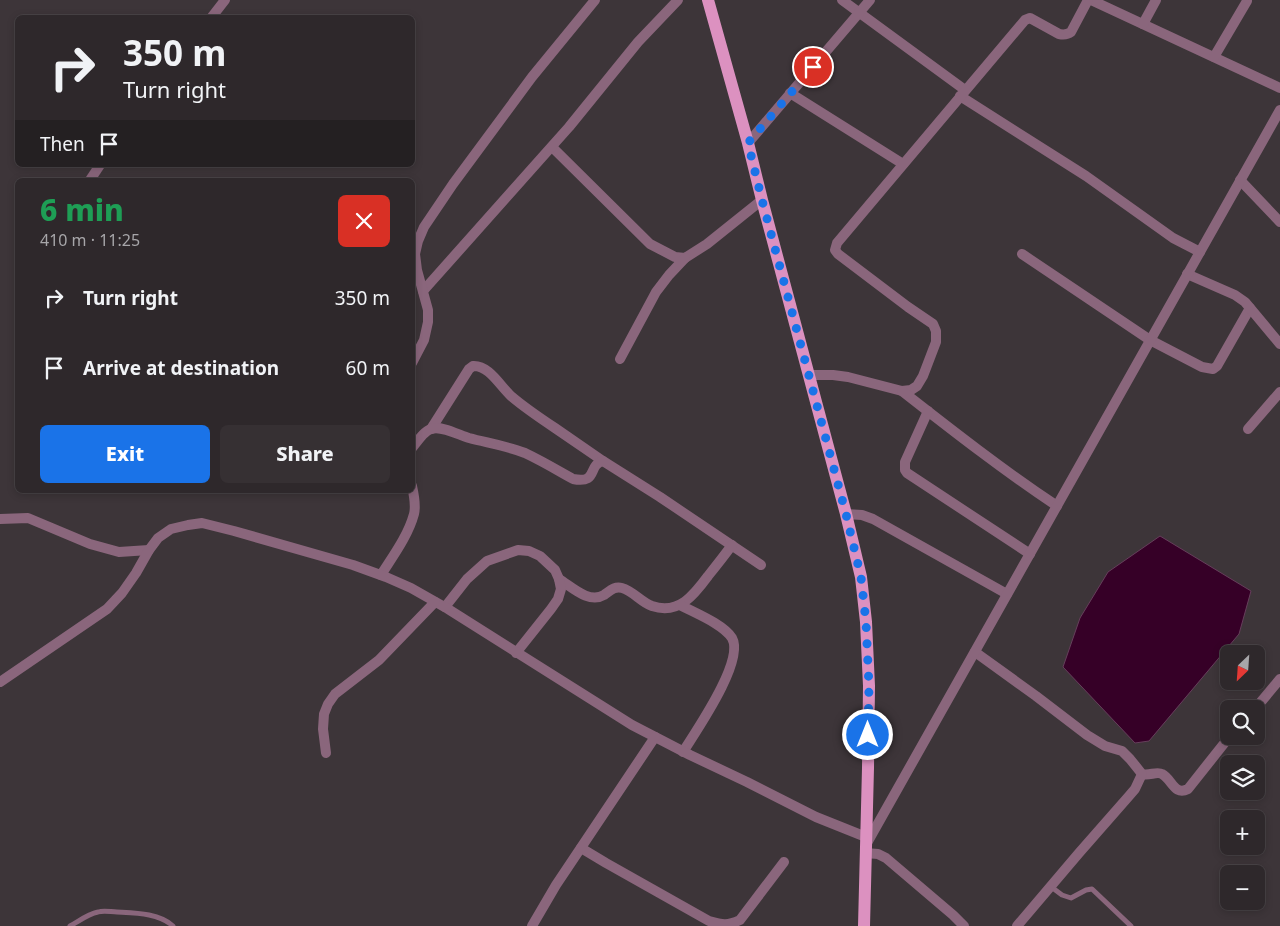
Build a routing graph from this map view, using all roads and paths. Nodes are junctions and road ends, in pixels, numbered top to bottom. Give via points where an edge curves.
1 (225, 0) edge
2 (595, 0) edge
3 (678, 0) edge
4 (708, 0) edge
5 (842, 0) edge
6 (870, 0) edge
7 (1089, 0) edge
8 (1156, 0) edge
9 (1247, 1) edge
10 (860, 12) junction
11 (213, 15) edge
12 (1143, 24) junction
13 (1214, 57) junction
14 (1280, 88) edge
15 (790, 93) junction
16 (962, 93) junction
17 (1280, 110) edge
18 (748, 143) junction
19 (552, 147) junction
20 (903, 164) junction
21 (99, 167) edge
22 (91, 178) edge
23 (1240, 180) junction
24 (762, 200) junction
25 (1280, 222) edge
26 (1200, 252) junction
27 (1022, 254) dead end
28 (685, 258) junction
29 (1187, 274) junction
30 (423, 292) junction
31 (1250, 308) junction
32 (1150, 340) junction
33 (1280, 344) edge
34 (415, 357) edge
35 (620, 359) dead end
36 (809, 375) junction
37 (902, 391) junction
38 (1280, 392) edge
39 (928, 411) junction
40 (431, 429) junction
41 (1248, 430) dead end
42 (415, 445) edge
43 (603, 461) junction
44 (413, 493) edge
45 (1057, 506) junction
46 (846, 514) junction
47 (0, 519) edge
48 (732, 545) junction
49 (149, 550) junction
50 (1030, 554) junction
51 (761, 565) dead end
52 (381, 575) junction
53 (559, 579) junction
54 (1007, 594) junction
55 (435, 602) junction
56 (680, 605) junction
57 (445, 607) junction
58 (974, 652) junction
59 (516, 653) junction
60 (1280, 679) edge
61 (0, 682) edge
62 (1262, 700) edge
63 (655, 737) junction
64 (1223, 745) edge
65 (683, 752) junction
66 (326, 753) dead end
67 (1142, 774) junction
68 (865, 846) junction
69 (581, 848) junction
70 (784, 862) dead end
71 (1050, 886) junction
72 (738, 923) edge
73 (70, 926) edge
74 (173, 926) edge
75 (532, 926) edge
76 (864, 926) edge
77 (964, 926) edge
78 (1016, 926) edge
79 (1132, 926) edge

1 - 11 street
2 - 30 street via 532,77 424,227 415,254
3 - 19 street via 638,42
4 - 18 main road
5 - 10 street
6 - 10 street
7 - 12 street
7 - 16 street via 1068,34 1059,34 1030,18 1025,20
8 - 12 street
9 - 13 street
10 - 15 street
10 - 16 street
12 - 13 street
13 - 14 street
15 - 18 street
15 - 20 street
16 - 20 street
16 - 26 street via 1173,238
17 - 23 street
18 - 24 main road
19 - 28 street via 650,244 675,257
19 - 30 street
20 - 37 street via 837,243 835,250 933,324 936,342 923,376 917,386
21 - 22 street
23 - 25 street
23 - 26 street
24 - 28 street
24 - 36 main road
26 - 29 street
27 - 32 street
28 - 35 street via 656,292
29 - 31 street via 1235,295
29 - 32 street
30 - 34 street via 428,322
31 - 32 street via 1213,369 1202,367
31 - 33 street
32 - 45 street
36 - 37 street via 848,377
36 - 46 main road
37 - 39 street
38 - 41 street
39 - 45 street
39 - 50 street via 906,462 907,473
40 - 42 street
40 - 43 street via 444,429 525,453 573,479 586,480
40 - 43 street via 470,369 478,366 527,410
43 - 48 street
44 - 52 street via 414,513 403,539
45 - 50 street
46 - 54 street via 873,519
46 - 68 main road via 861,577 866,622 869,704
47 - 49 street via 28,518 90,544 119,552
48 - 51 street
48 - 56 street via 693,596
49 - 52 street via 171,529 202,523
49 - 61 street via 122,593 107,609
50 - 54 street
52 - 55 street
53 - 56 street via 585,596 596,598 620,588 649,605 672,608
53 - 57 street via 540,556 518,550 487,561 467,579
53 - 59 street via 558,599
54 - 58 street
55 - 57 street
55 - 66 street via 379,660 335,694 324,714
56 - 65 street via 723,629 734,644 724,683
57 - 59 street
58 - 67 street via 1087,735 1105,746 1122,751
58 - 68 street
59 - 63 street
60 - 62 street
63 - 65 street
63 - 69 street
64 - 67 street via 1188,789 1180,791 1162,773
65 - 68 street via 747,782
67 - 71 street via 1129,796
68 - 76 main road
68 - 77 street via 886,858
69 - 72 street via 710,921
69 - 75 street
70 - 72 street
71 - 78 street
71 - 79 lane via 1071,898 1092,889
73 - 74 lane via 99,911 140,913

